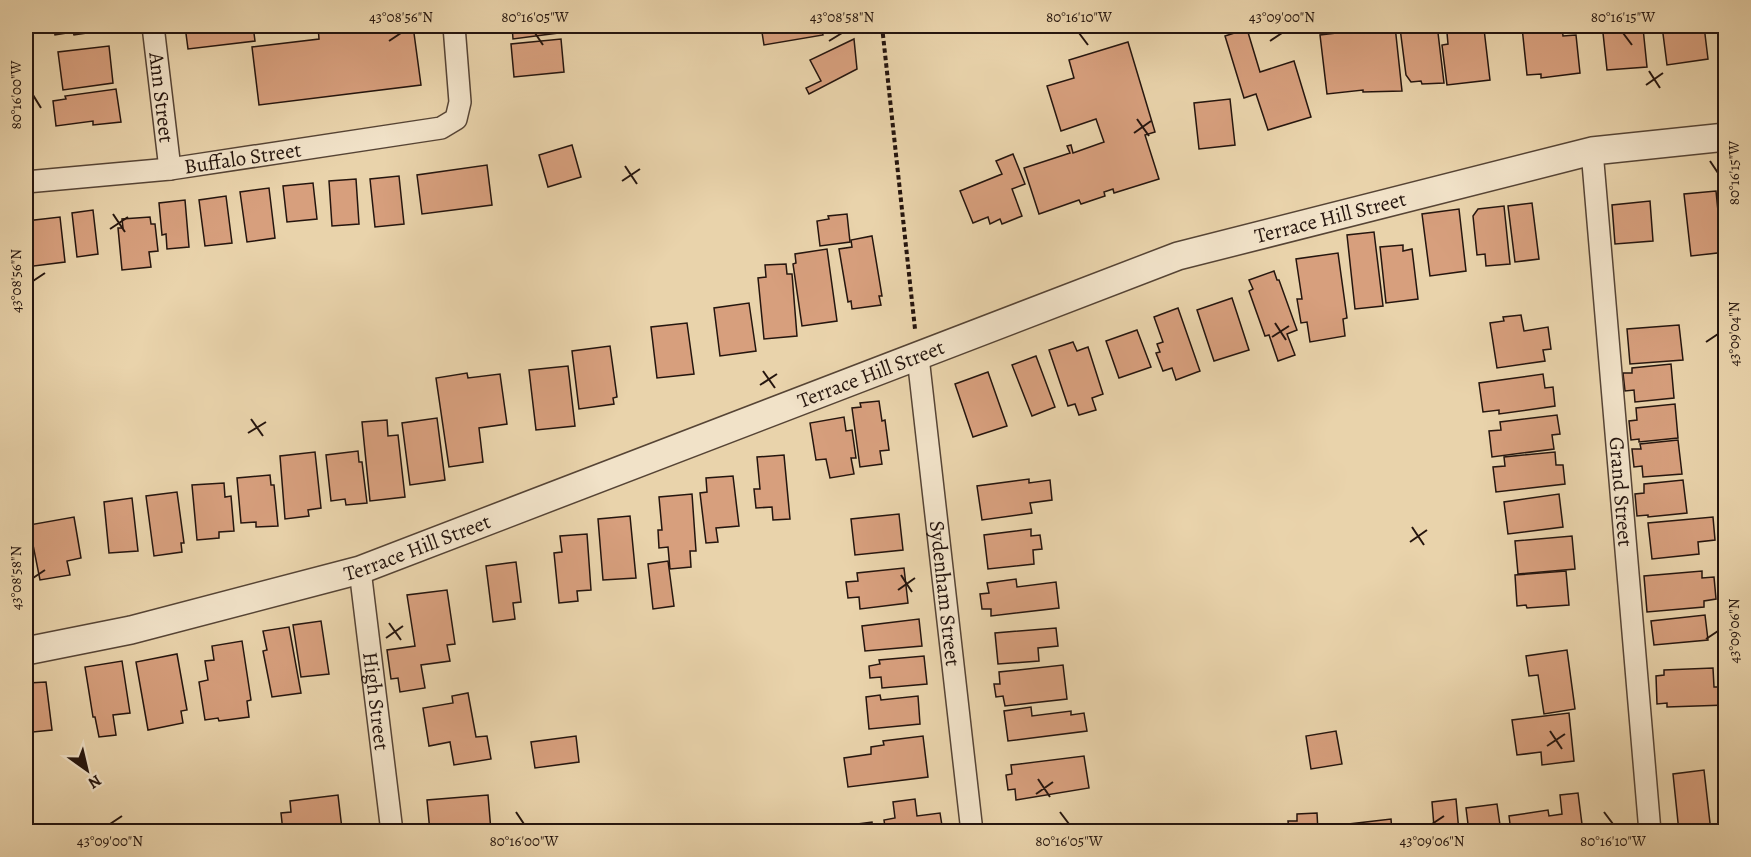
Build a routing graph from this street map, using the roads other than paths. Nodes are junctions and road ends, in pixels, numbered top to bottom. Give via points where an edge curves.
1 (153, 26) edge
2 (454, 26) edge
3 (1725, 137) edge
4 (1592, 151) junction
5 (170, 169) junction
6 (26, 182) edge
7 (918, 357) junction
8 (360, 570) junction
9 (26, 651) edge
10 (392, 831) edge
11 (972, 831) edge
12 (1650, 831) edge

1 - 5 street, Ann Street
2 - 5 street, Buffalo Street via 460,102 456,119 441,128
3 - 4 street, Terrace Hill Street
4 - 7 street, Terrace Hill Street via 1178,256
4 - 12 street, Grand Street
5 - 6 street, Buffalo Street
7 - 8 street, Terrace Hill Street
7 - 11 street, Sydenham Street
8 - 9 street, Terrace Hill Street via 131,630
8 - 10 street, High Street

